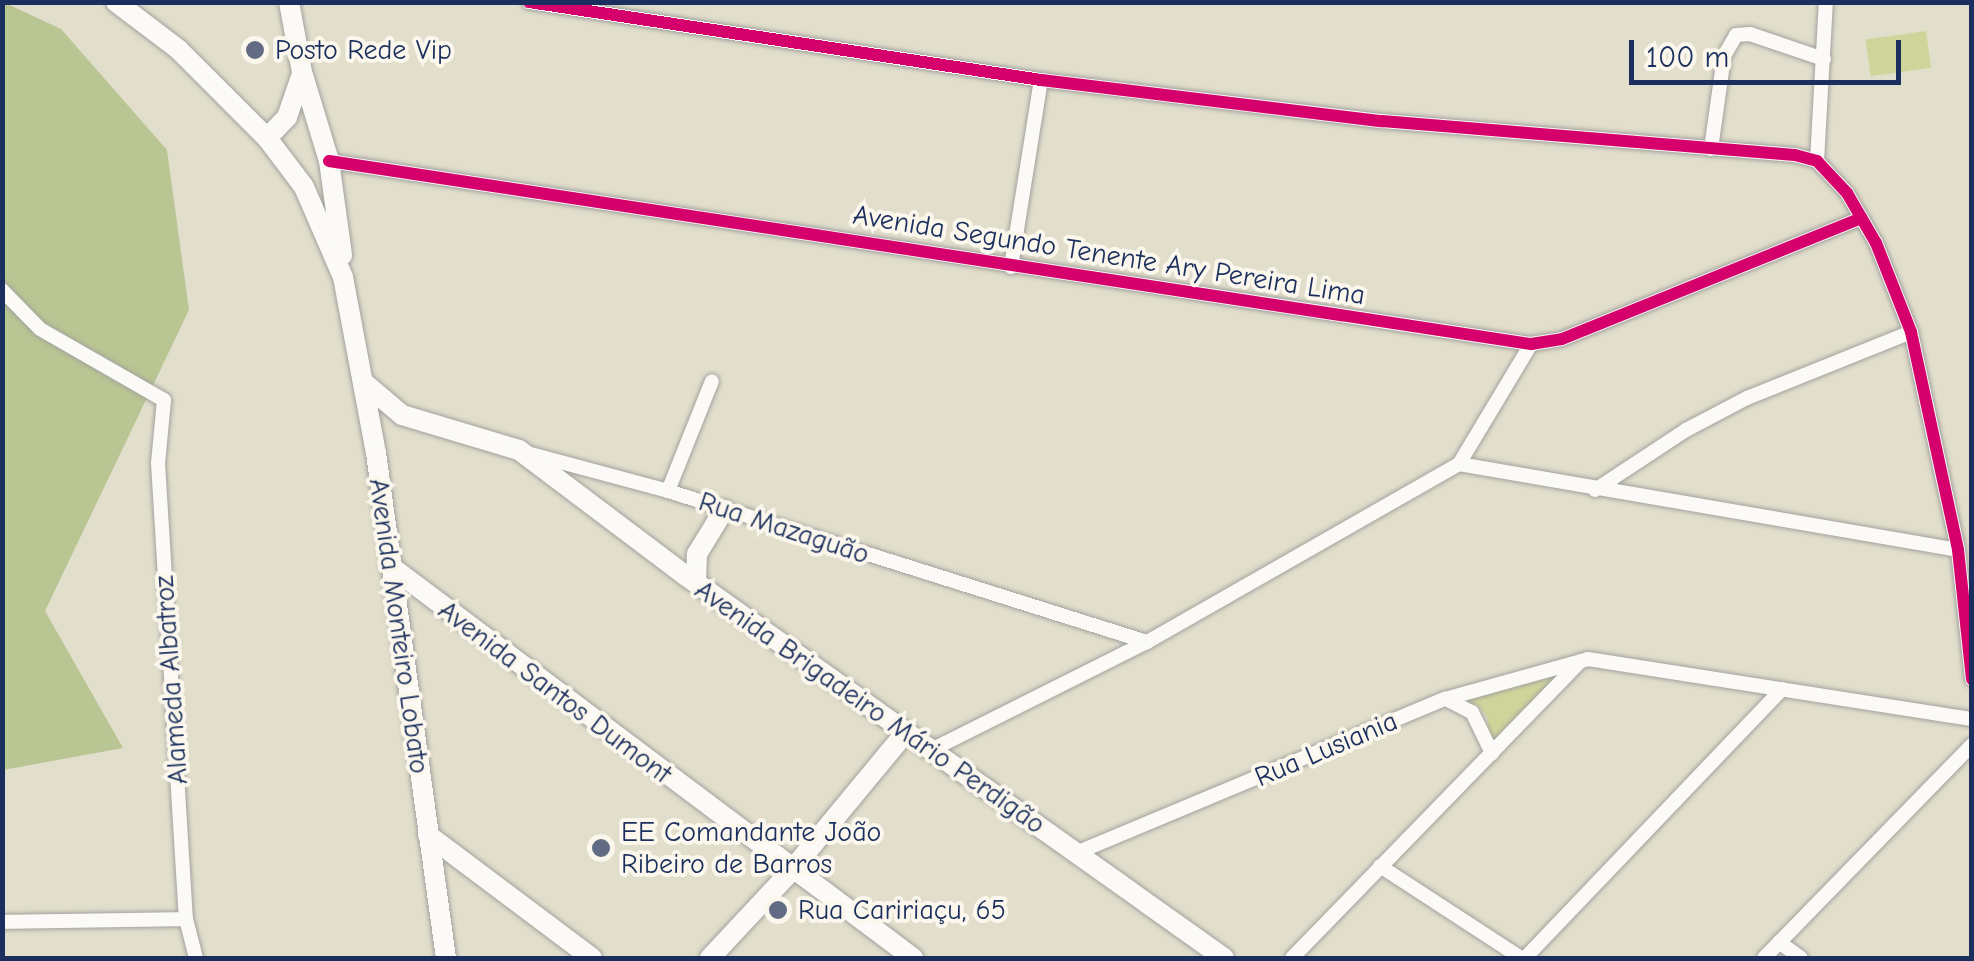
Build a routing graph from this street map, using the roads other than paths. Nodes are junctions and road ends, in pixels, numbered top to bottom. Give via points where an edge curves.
1 (289, 2) edge
2 (529, 2) edge
3 (1826, 2) edge
4 (117, 3) edge
5 (1824, 58) junction
6 (302, 72) junction
7 (1041, 80) junction
8 (267, 138) junction
9 (1710, 149) junction
10 (1817, 160) junction
11 (329, 161) junction
12 (1862, 218) junction
13 (1011, 267) junction
14 (343, 286) junction
15 (2, 290) edge
16 (1911, 332) junction
17 (1531, 344) junction
18 (712, 381) dead end
19 (363, 382) junction
20 (418, 421) junction
21 (518, 450) junction
22 (376, 453) junction
23 (1459, 464) junction
24 (1595, 490) junction
25 (668, 491) junction
26 (724, 510) junction
27 (1958, 550) junction
28 (390, 566) junction
29 (696, 583) junction
30 (1147, 642) junction
31 (1582, 660) junction
32 (1972, 679) edge
33 (1782, 690) junction
34 (1445, 699) junction
35 (1972, 719) edge
36 (906, 732) junction
37 (1972, 745) edge
38 (932, 750) junction
39 (1492, 753) junction
40 (428, 835) junction
41 (1076, 854) junction
42 (1380, 866) junction
43 (791, 871) junction
44 (186, 919) junction
45 (2, 922) edge
46 (1779, 942) junction
47 (196, 958) edge
48 (446, 958) edge
49 (592, 958) edge
50 (710, 958) edge
51 (913, 958) edge
52 (1224, 958) edge
53 (1292, 958) edge
54 (1523, 958) edge
55 (1764, 958) edge
56 (1801, 958) edge

1 - 6 main road
2 - 7 street
3 - 5 street
4 - 8 main road, Avenida Monteiro Lobato via 178,49
5 - 9 street via 1736,35 1724,56
5 - 10 street
6 - 8 main road via 295,102
6 - 11 main road
7 - 9 street
7 - 13 street
8 - 14 main road, Avenida Monteiro Lobato via 304,187
9 - 10 street
10 - 12 street
11 - 13 street, Avenida Segundo Tenente Ary Pereira Lima
11 - 14 main road
12 - 16 street
12 - 17 street, Avenida Segundo Tenente Ary Pereira Lima via 1562,339
13 - 17 street, Avenida Segundo Tenente Ary Pereira Lima
14 - 19 main road, Avenida Monteiro Lobato
15 - 44 street, Alameda Albatroz via 40,330 164,400 158,463
16 - 24 street via 1747,398
16 - 27 street
17 - 23 street
18 - 25 street
19 - 20 main road, Rua Mazaguão via 388,406
19 - 22 main road, Avenida Monteiro Lobato
20 - 21 main road, Rua Mazaguão
20 - 22 main road via 387,433
21 - 25 street, Rua Mazaguão
21 - 29 main road, Avenida Brigadeiro Mário Perdigão
22 - 28 main road, Avenida Monteiro Lobato
23 - 24 street
23 - 30 street
24 - 27 street
25 - 26 street, Rua Mazaguão
26 - 29 main road via 697,554
26 - 30 street, Rua Mazaguão
27 - 32 street
28 - 40 main road, Avenida Monteiro Lobato
28 - 43 main road, Avenida Santos Dumont
29 - 36 main road, Avenida Brigadeiro Mário Perdigão
30 - 38 street
31 - 33 street
31 - 34 street, Rua Lusiania
31 - 39 street
33 - 35 street
33 - 54 street
34 - 39 street via 1472,712
34 - 41 street, Rua Lusiania
36 - 38 main road, Avenida Brigadeiro Mário Perdigão
36 - 43 main road
37 - 46 street
38 - 41 main road, Avenida Brigadeiro Mário Perdigão
39 - 42 street
40 - 48 main road, Avenida Monteiro Lobato
40 - 49 main road
41 - 52 main road, Avenida Brigadeiro Mário Perdigão
42 - 53 street
42 - 54 street
43 - 50 main road
43 - 51 main road, Avenida Santos Dumont
44 - 45 street
44 - 47 street, Alameda Albatroz
46 - 55 street
46 - 56 street

